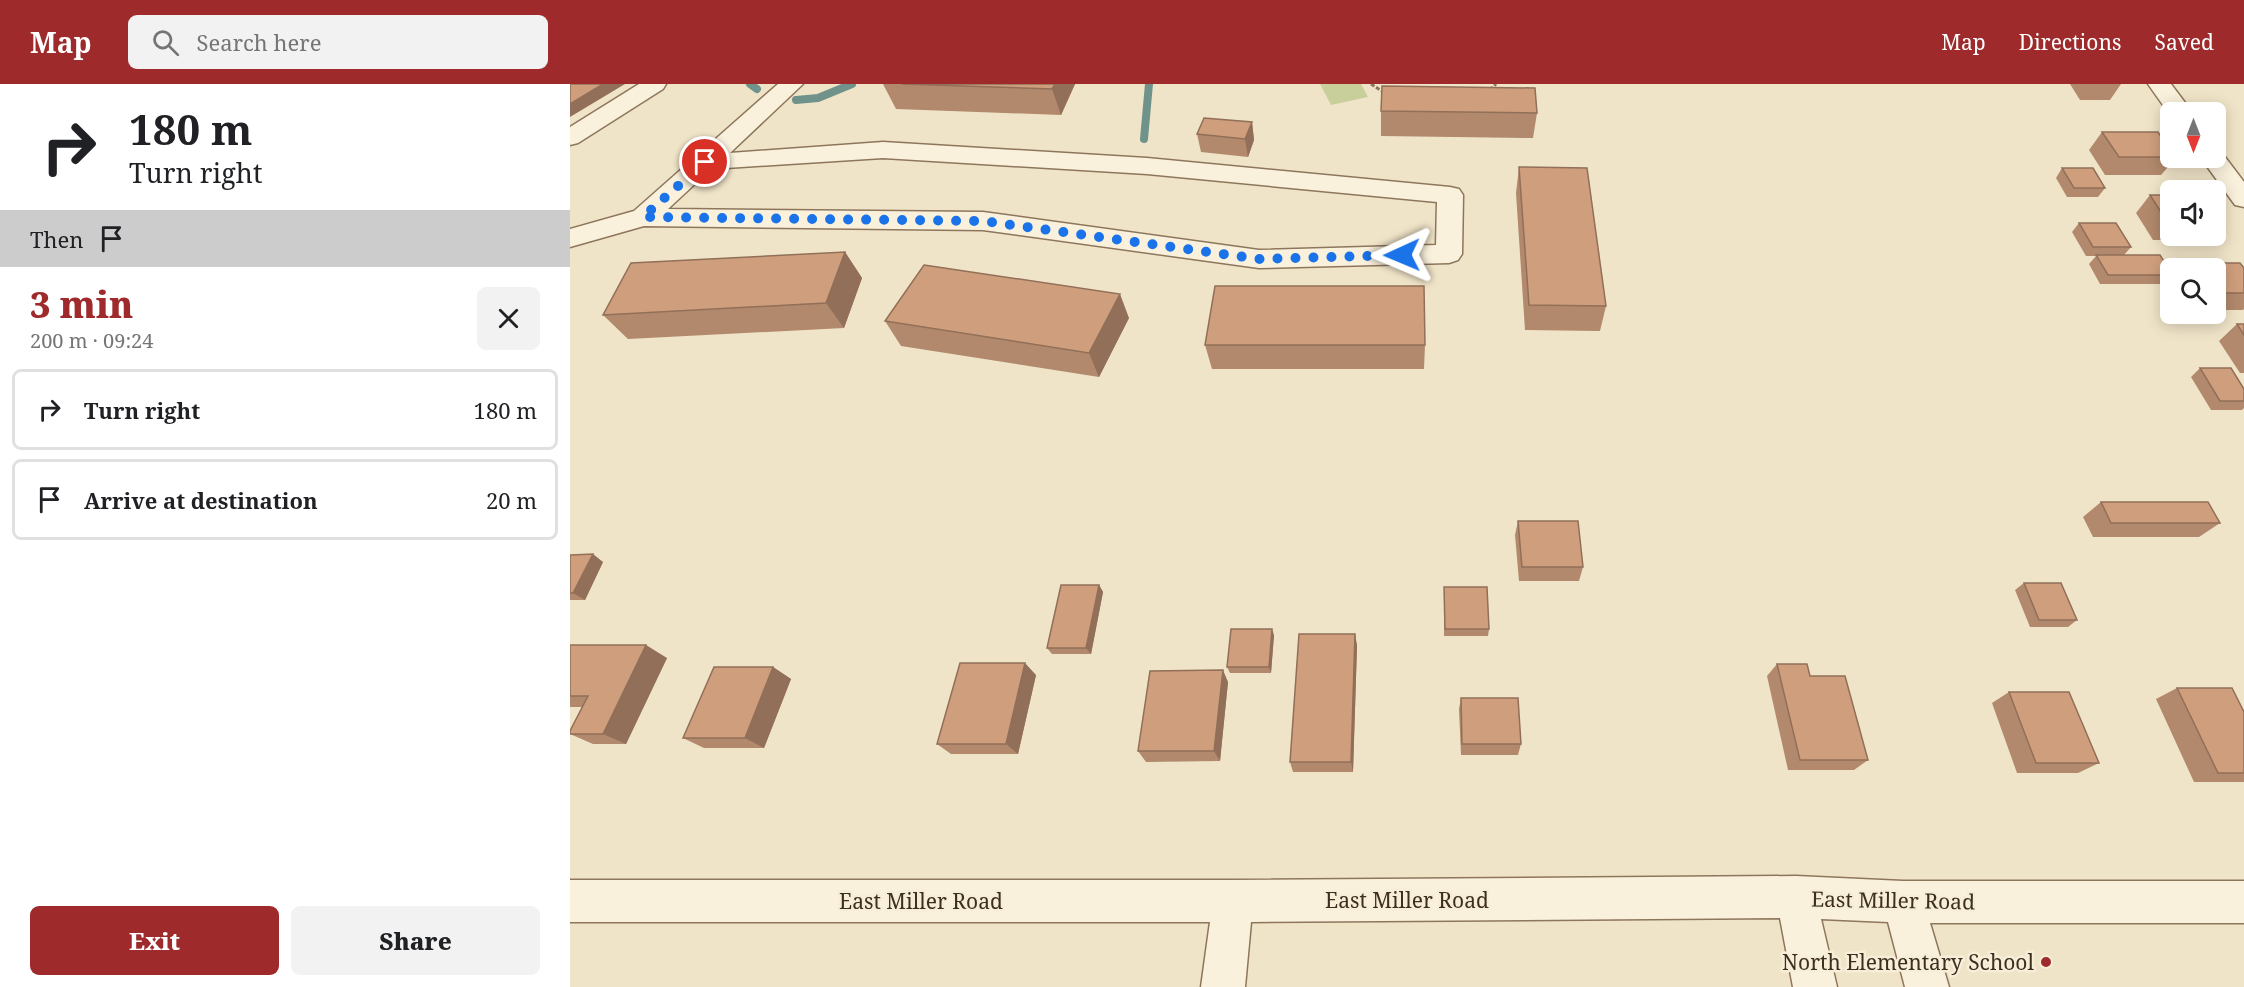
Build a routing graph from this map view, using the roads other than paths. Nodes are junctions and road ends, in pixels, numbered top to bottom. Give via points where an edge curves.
1 (655, 84) edge
2 (792, 84) edge
3 (2159, 84) edge
4 (2172, 102) edge
5 (570, 138) edge
6 (705, 162) junction
7 (2221, 168) edge
8 (2244, 199) edge
9 (643, 217) junction
10 (570, 238) edge
11 (1796, 897) junction
12 (570, 901) edge
13 (1233, 901) junction
14 (1903, 902) junction
15 (2244, 902) edge
16 (1223, 987) edge
17 (1815, 987) edge
18 (1928, 987) edge

1 - 5 street
2 - 6 street
3 - 4 street
6 - 9 street
6 - 9 street via 884,150 1147,166 1450,195 1449,254 1259,259 983,221
7 - 8 street
9 - 10 street
11 - 13 street, East Miller Road
11 - 14 street, East Miller Road
11 - 17 street
12 - 13 street, East Miller Road
13 - 16 street
14 - 15 street, East Miller Road
14 - 18 street

